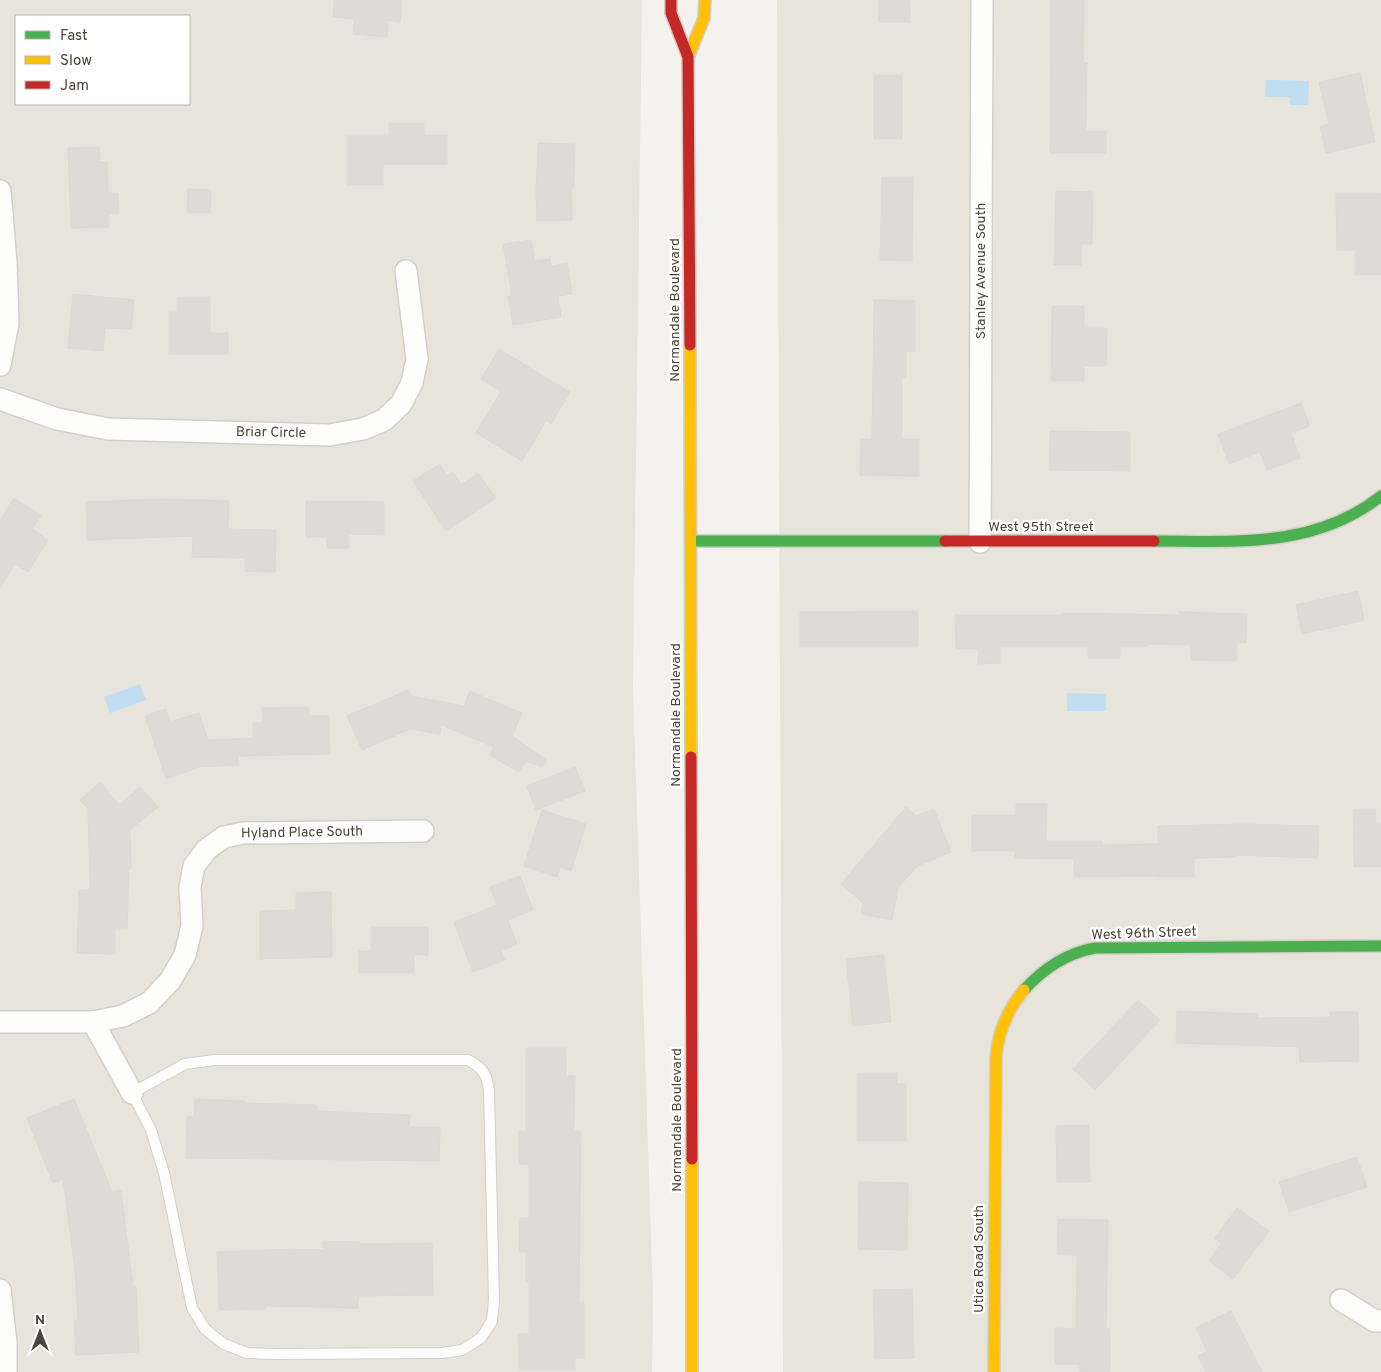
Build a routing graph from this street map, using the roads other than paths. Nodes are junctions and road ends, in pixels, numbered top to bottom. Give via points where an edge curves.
1 (671, 0) edge
2 (705, 0) edge
3 (982, 0) edge
4 (688, 57) junction
5 (0, 191) edge
6 (406, 271) dead end
7 (0, 365) edge
8 (0, 399) edge
9 (1381, 496) edge
10 (691, 541) junction
11 (980, 542) junction
12 (423, 831) dead end
13 (1381, 946) edge
14 (0, 1022) edge
15 (93, 1022) junction
16 (132, 1093) junction
17 (994, 1147) joint
18 (0, 1290) edge
19 (1342, 1300) dead end
20 (1381, 1321) edge
21 (6, 1372) edge
22 (692, 1372) edge
23 (994, 1372) edge

1 - 4 street, Normandale Boulevard via 671,13
2 - 4 street, Normandale Boulevard via 704,18
3 - 11 street, Stanley Avenue South
4 - 10 street, Normandale Boulevard
5 - 7 street via 8,322
6 - 8 street, Briar Circle via 417,359 412,383 402,404 384,420 363,429 329,434 108,429 57,419
9 - 11 street, West 95th Street via 1337,523 1296,536 1254,541
10 - 11 street, West 95th Street
10 - 22 street, Normandale Boulevard
12 - 15 street, Hyland Place South via 243,833 224,837 207,849 194,866 190,887 192,926 185,955 170,982 149,1003 123,1016
13 - 17 street, West 96th Street via 1121,947 1087,950 1054,962 1029,985 1010,1010 999,1039 995,1069
14 - 15 street, Hyland Place South
15 - 16 street
16 - 16 lane via 151,1130 164,1173 192,1308 204,1329 224,1344 248,1353 442,1353 462,1350 481,1338 492,1321 494,1300 489,1092 487,1078 479,1066 468,1060 215,1060 185,1064
17 - 23 street, Utica Road South
18 - 21 street
19 - 20 street via 1375,1321

